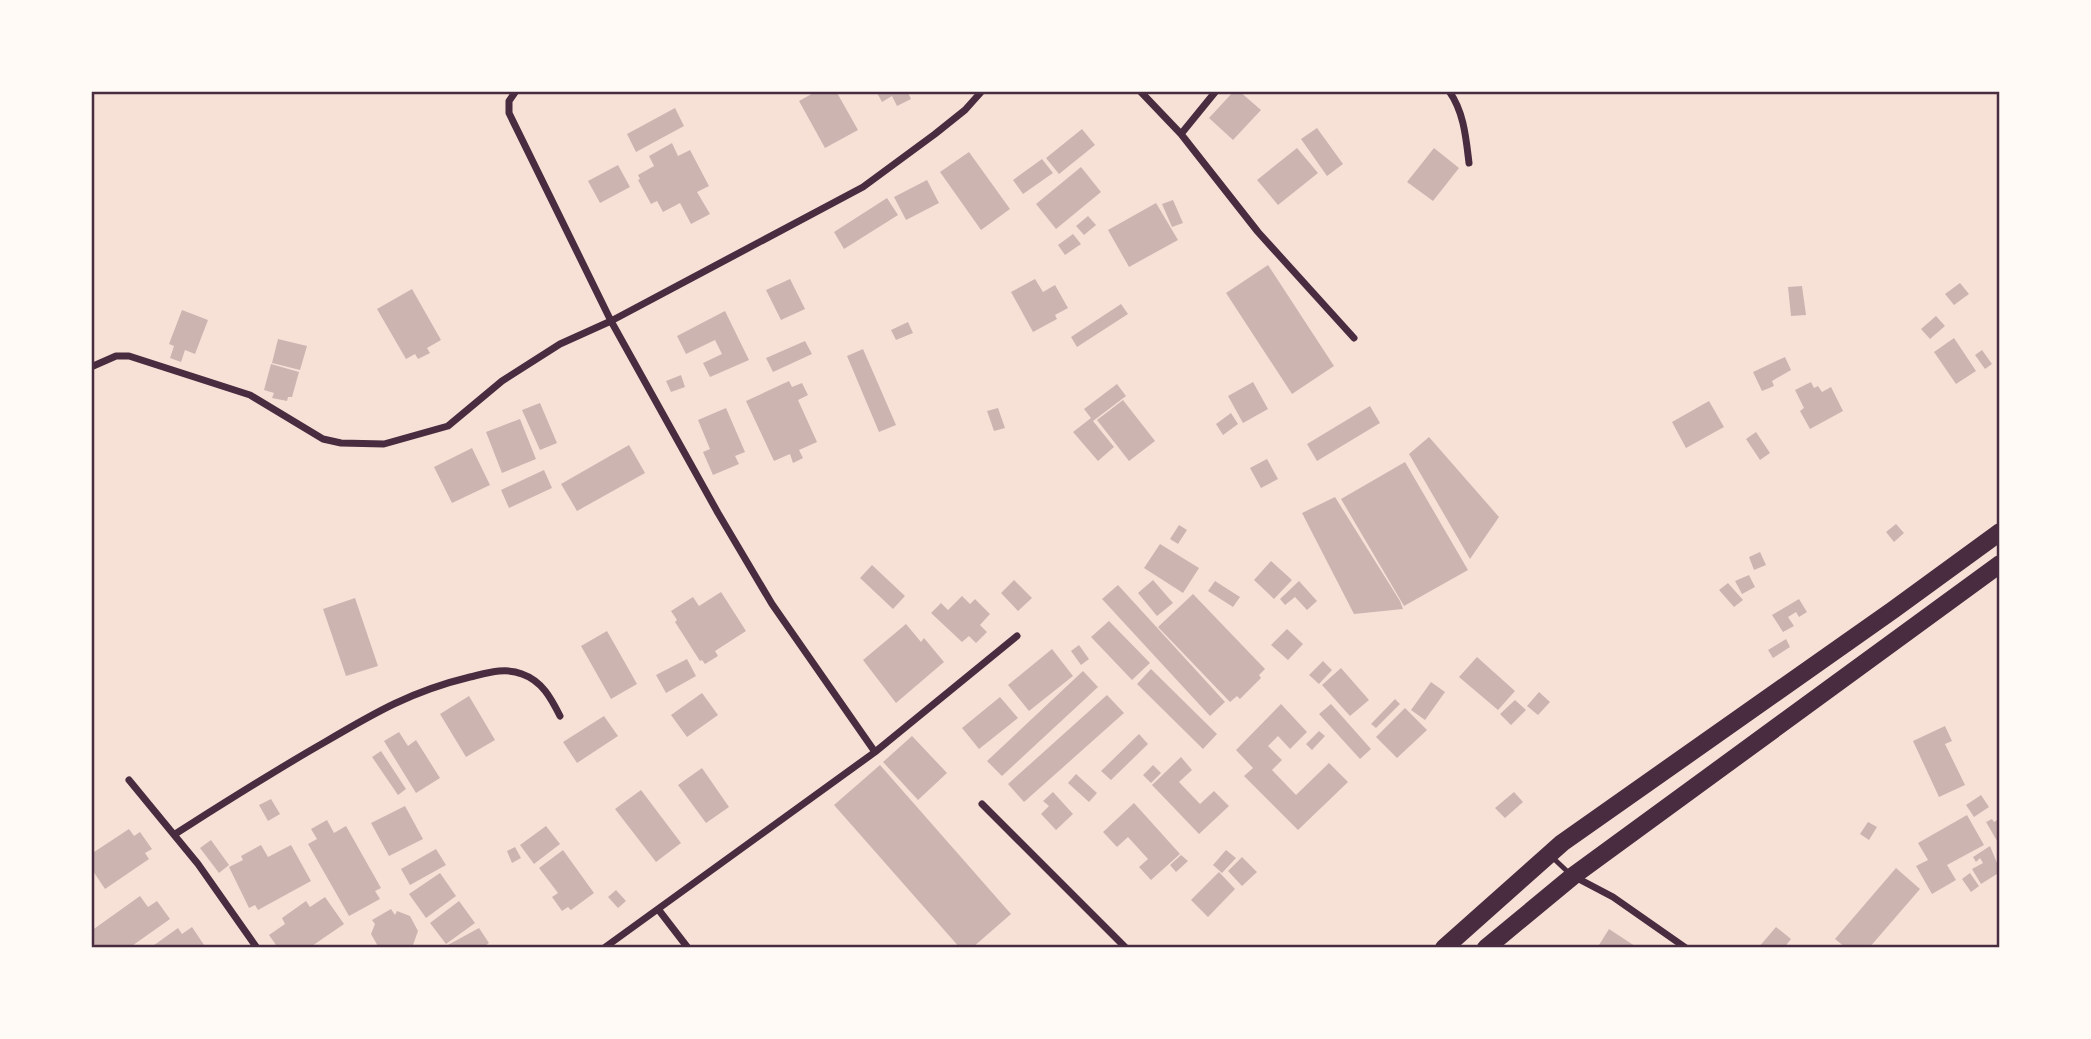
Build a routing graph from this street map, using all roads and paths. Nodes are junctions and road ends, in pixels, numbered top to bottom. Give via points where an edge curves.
1 (516, 91) edge
2 (982, 91) edge
3 (1140, 91) edge
4 (1216, 91) edge
5 (1451, 91) edge
6 (1461, 99) dead end
7 (1181, 134) junction
8 (1469, 163) dead end
9 (611, 321) junction
10 (1353, 338) dead end
11 (91, 367) edge
12 (2000, 532) edge
13 (2000, 564) edge
14 (1017, 636) dead end
15 (560, 716) dead end
16 (875, 752) junction
17 (129, 780) dead end
18 (982, 804) dead end
19 (175, 834) junction
20 (1549, 855) junction
21 (1573, 876) junction
22 (658, 909) junction
23 (257, 948) edge
24 (604, 948) edge
25 (688, 948) edge
26 (1126, 948) edge
27 (1444, 948) edge
28 (1486, 948) edge
29 (1686, 948) edge

1 - 9 street via 509,113
2 - 9 street via 965,110 863,187
3 - 7 street
4 - 7 street
5 - 6 street
5 - 8 street via 1458,103
7 - 10 street via 1258,232
9 - 11 street via 537,358 448,426 384,444 323,439 250,395 129,356 116,356
9 - 16 street via 772,604
12 - 20 main road
13 - 21 main road
14 - 16 street
15 - 19 street via 538,682 522,673 504,670 435,685 392,703 296,758
16 - 22 street
17 - 19 street
18 - 26 street
19 - 23 street
20 - 21 lane
20 - 27 main road
21 - 28 main road
21 - 29 street via 1613,897
22 - 24 street
22 - 25 street

